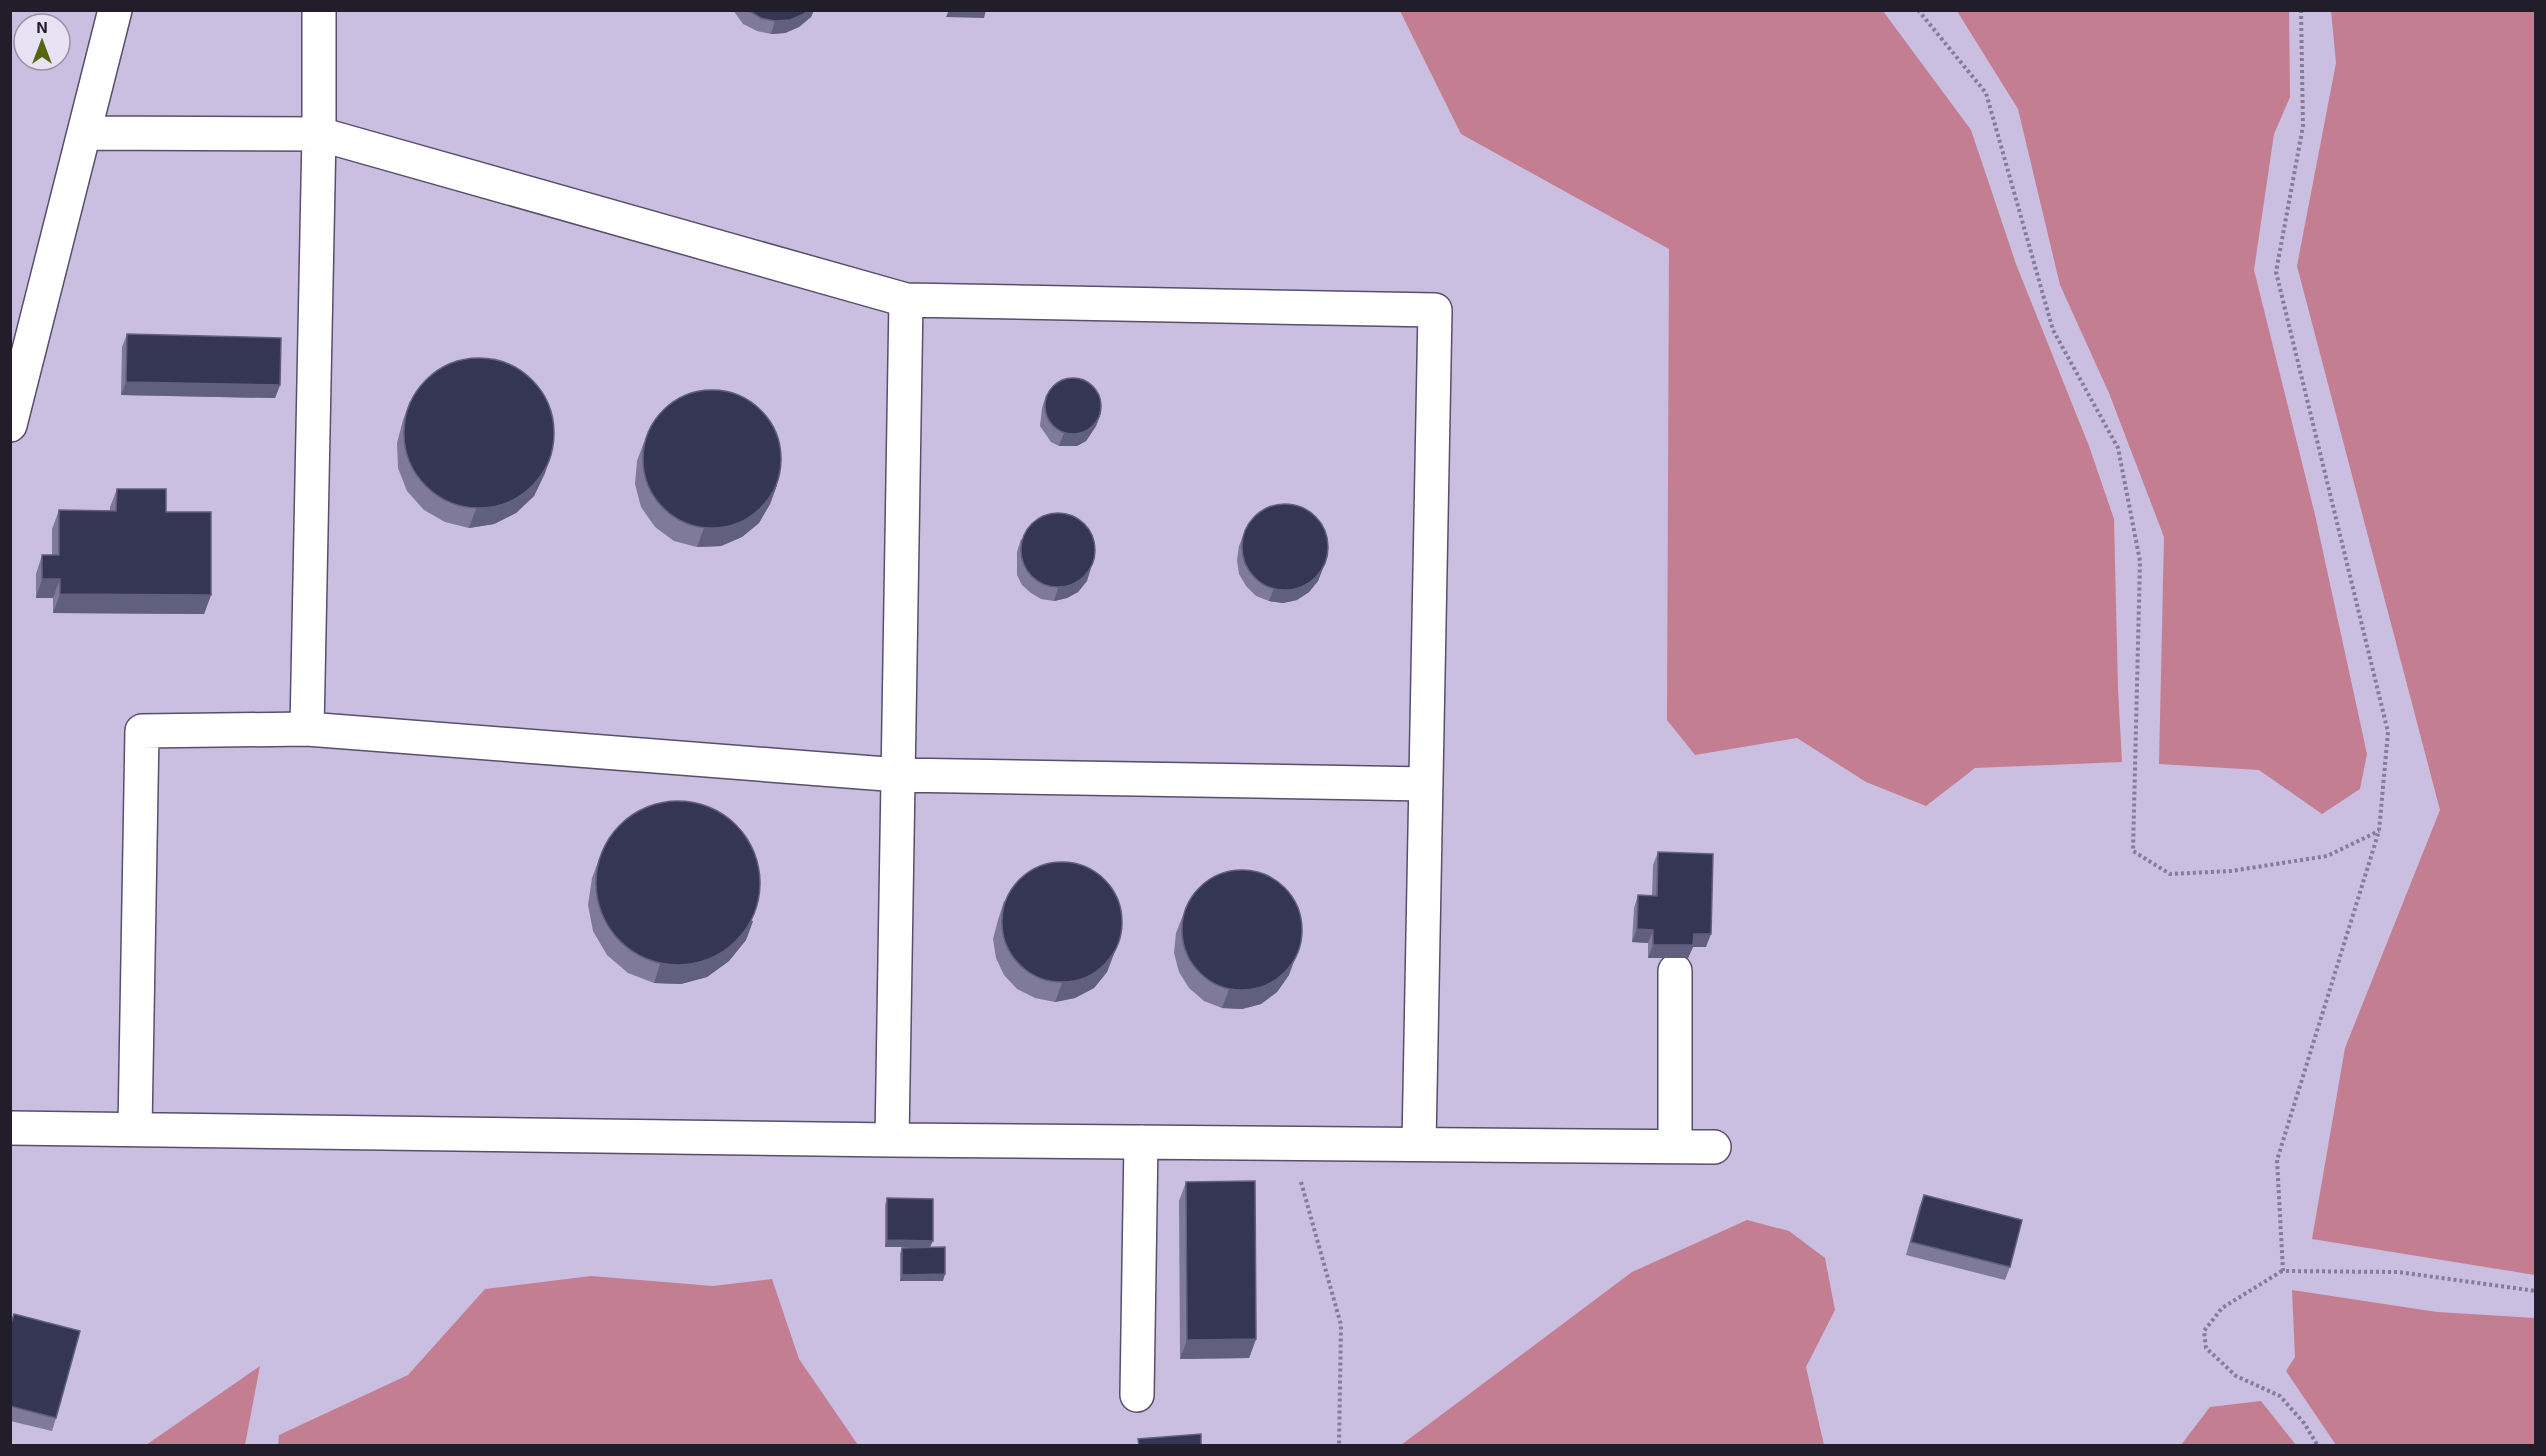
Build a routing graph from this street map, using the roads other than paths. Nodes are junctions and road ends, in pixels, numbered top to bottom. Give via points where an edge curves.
1 (115, 10) edge
2 (138, 10) edge
3 (319, 10) edge
4 (96, 91) junction
5 (85, 133) junction
6 (319, 134) junction
7 (906, 300) junction
8 (10, 425) edge
9 (307, 729) junction
10 (899, 776) junction
11 (1426, 784) junction
12 (1675, 971) dead end
13 (10, 1128) edge
14 (135, 1128) junction
15 (892, 1140) junction
16 (1141, 1142) junction
17 (1419, 1144) junction
18 (1675, 1146) junction
19 (1714, 1147) dead end
20 (1137, 1395) dead end

1 - 4 lane
2 - 4 lane
3 - 6 lane
4 - 5 lane
5 - 6 lane
5 - 8 lane
6 - 7 lane
6 - 9 lane
7 - 10 lane
7 - 11 lane via 1436,310
9 - 10 lane
9 - 14 lane via 142,731
10 - 11 lane
10 - 15 lane
11 - 17 lane
12 - 18 lane
13 - 14 lane
14 - 15 lane
15 - 16 lane
16 - 17 lane
16 - 20 lane
17 - 18 lane
18 - 19 lane

